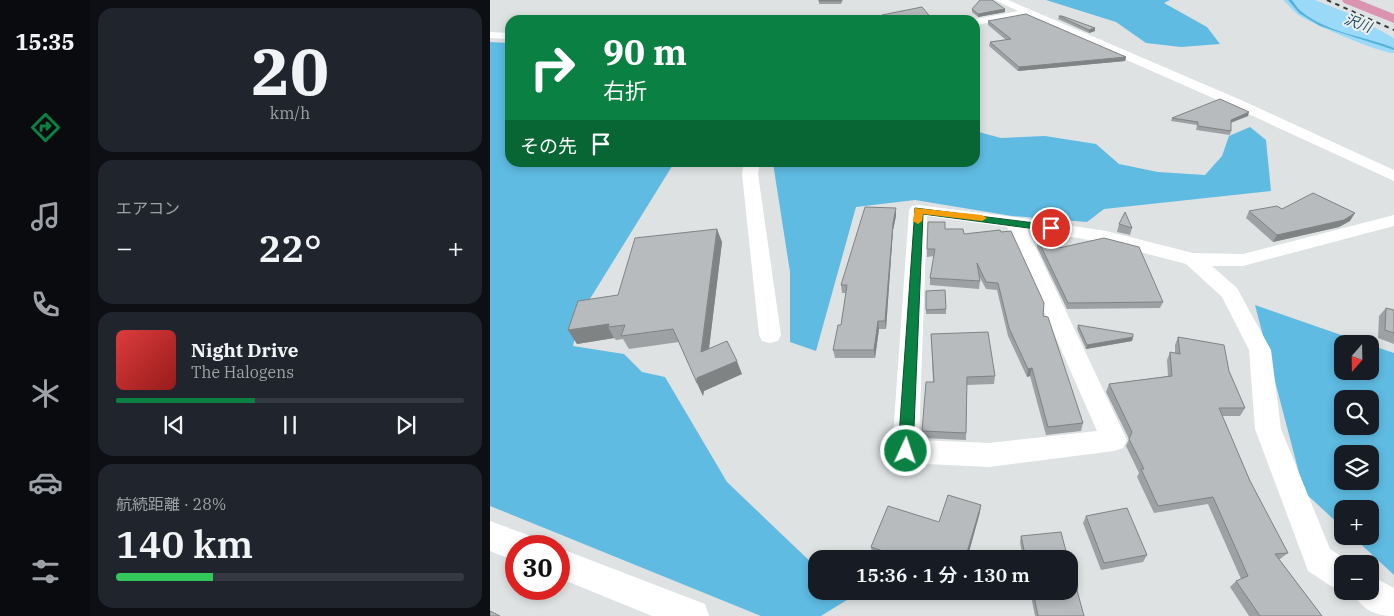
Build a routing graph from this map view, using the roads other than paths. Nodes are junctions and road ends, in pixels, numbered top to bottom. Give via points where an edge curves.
1 (1000, 0) edge
2 (1348, 0) edge
3 (1360, 0) edge
4 (1026, 13) junction
5 (1394, 14) edge
6 (1394, 19) edge
7 (980, 21) edge
8 (490, 35) edge
9 (505, 36) edge
10 (751, 167) edge
11 (1394, 176) edge
12 (1394, 220) edge
13 (1014, 222) junction
14 (1193, 259) junction
15 (770, 335) dead end
16 (490, 536) edge
17 (505, 542) edge
18 (570, 567) edge
19 (1334, 570) edge
20 (1379, 597) edge
21 (1394, 607) edge
22 (694, 616) edge

1 - 4 street
2 - 6 highway
3 - 5 highway
4 - 7 street
4 - 11 street via 1236,102
8 - 9 street
10 - 15 street
12 - 14 street via 1243,260
13 - 13 street via 918,210 906,451 989,455 1114,440
13 - 14 street via 1106,237
14 - 19 street via 1230,293 1260,350 1268,429 1319,560
16 - 17 street
18 - 22 street
20 - 21 street

